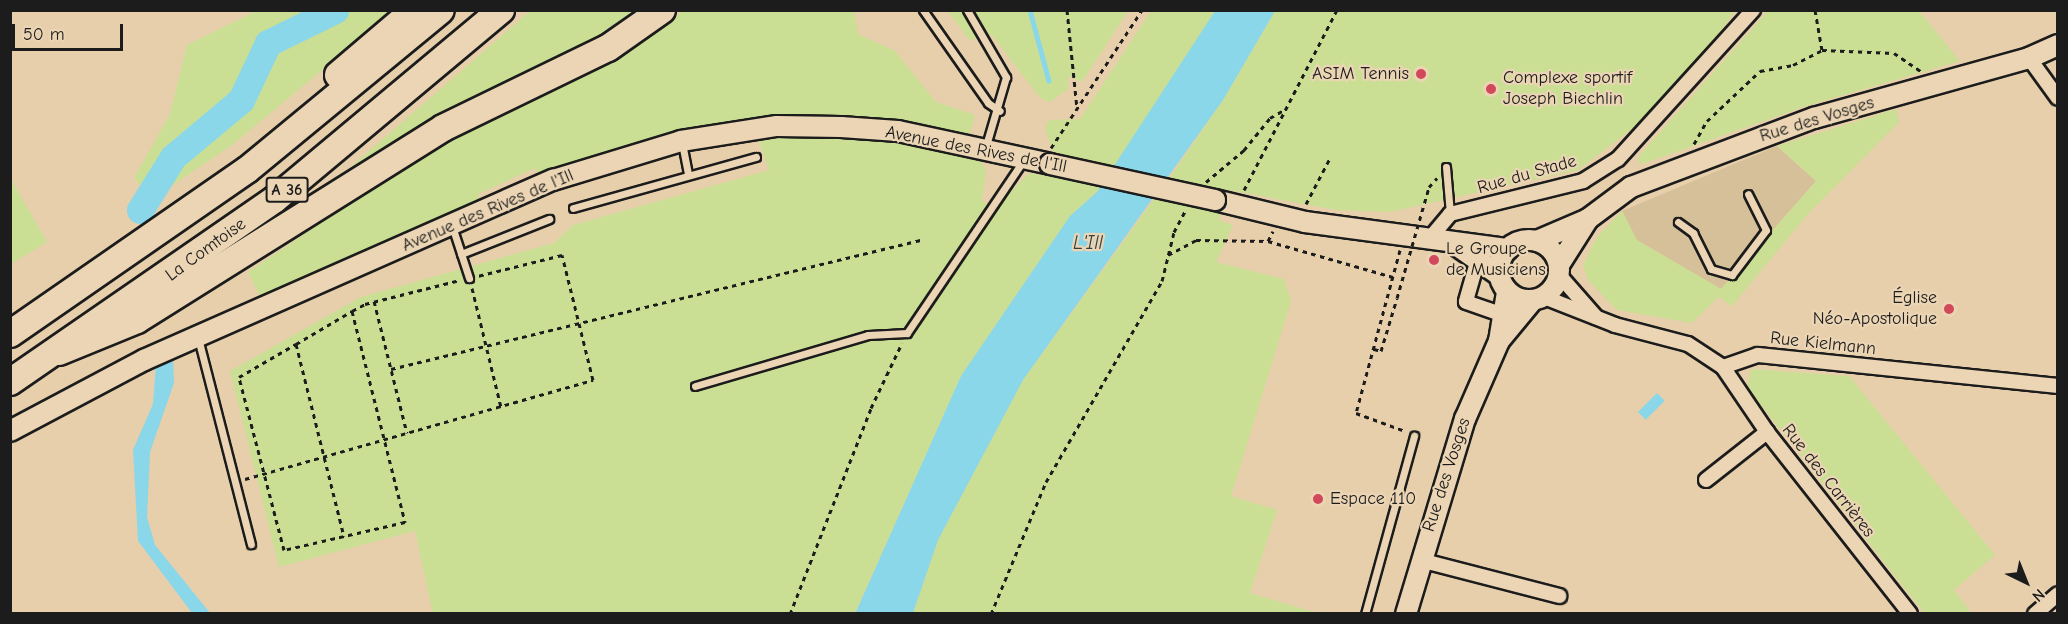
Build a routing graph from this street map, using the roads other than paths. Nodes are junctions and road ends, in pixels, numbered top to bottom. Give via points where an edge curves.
1 (414, 10) edge
2 (441, 10) edge
3 (501, 10) edge
4 (662, 10) edge
5 (923, 10) edge
6 (967, 10) edge
7 (1753, 10) edge
8 (2058, 45) edge
9 (2029, 58) junction
10 (2058, 98) edge
11 (1000, 111) junction
12 (681, 141) junction
13 (984, 150) junction
14 (756, 157) dead end
15 (1039, 162) junction
16 (1446, 167) dead end
17 (247, 170) junction
18 (687, 174) junction
19 (1748, 194) dead end
20 (573, 208) dead end
21 (1450, 214) junction
22 (549, 219) dead end
23 (1588, 219) junction
24 (1678, 222) dead end
25 (452, 226) junction
26 (1431, 237) junction
27 (1537, 241) junction
28 (1456, 245) junction
29 (1508, 249) junction
30 (461, 254) junction
31 (1476, 266) dead end
32 (1559, 270) junction
33 (469, 278) road end
34 (1503, 283) junction
35 (1538, 299) junction
36 (1495, 312) dead end
37 (1598, 318) junction
38 (10, 334) edge
39 (1499, 341) junction
40 (189, 342) junction
41 (59, 352) junction
42 (1723, 367) junction
43 (10, 382) edge
44 (695, 386) dead end
45 (2058, 386) edge
46 (10, 431) edge
47 (1767, 432) junction
48 (1414, 436) road end
49 (1706, 480) dead end
50 (251, 544) dead end
51 (1420, 560) junction
52 (2058, 594) edge
53 (1559, 596) dead end
54 (1365, 614) edge
55 (1406, 614) edge
56 (1910, 614) edge
57 (2035, 614) edge

1 - 17 highway via 303,104
2 - 17 highway, A 36
3 - 41 highway, La Comtoise / A 36 via 274,200
4 - 41 highway via 608,48 443,128 137,320
5 - 11 lane via 988,103
6 - 11 lane via 1006,77
7 - 21 street, Rue du Stade via 1618,159 1583,181
8 - 9 street, Rue des Vosges
9 - 10 street
9 - 23 street, Rue des Vosges via 1814,118 1701,159 1631,187
11 - 13 lane
12 - 13 street, Avenue des Rives de l'Ill via 777,126 841,127 898,131
12 - 18 lane
12 - 25 street, Avenue des Rives de l'Ill via 553,180
13 - 15 street, Avenue des Rives de l'Ill
14 - 18 lane
15 - 26 street, Avenue des Rives de l'Ill, bridge via 1209,193 1239,207 1298,220
15 - 44 lane via 907,333 868,335
16 - 21 lane
17 - 38 highway, A 36
18 - 20 lane
19 - 24 lane via 1766,230 1732,274 1711,269 1693,233
21 - 26 street
22 - 30 lane
23 - 27 street, Rue des Vosges
23 - 32 street, Rue des Vosges
25 - 30 lane
25 - 40 street, Avenue des Rives de l'Ill
26 - 28 street, Avenue des Rives de l'Ill
27 - 29 street, Rue des Vosges
27 - 32 street via 1552,250
28 - 29 street, Avenue des Rives de l'Ill
28 - 34 street, Avenue des Rives de l'Ill
29 - 34 street, Rue des Vosges
30 - 33 lane
31 - 36 street via 1466,302
32 - 35 street, Rue des Vosges
32 - 37 street
34 - 35 street
34 - 39 street, Rue des Vosges
35 - 37 street
35 - 39 street, Rue des Vosges
37 - 42 street via 1688,344
39 - 51 street, Rue des Vosges via 1444,474
40 - 46 street, Avenue des Rives de l'Ill via 144,360
40 - 50 lane
41 - 43 highway, La Comtoise / A 36
42 - 45 street, Rue Kielmann via 1758,355
42 - 47 street, Rue des Carrières
47 - 49 street
47 - 56 street, Rue des Carrières
48 - 54 lane
51 - 53 street
51 - 55 street, Rue des Vosges
52 - 57 street

